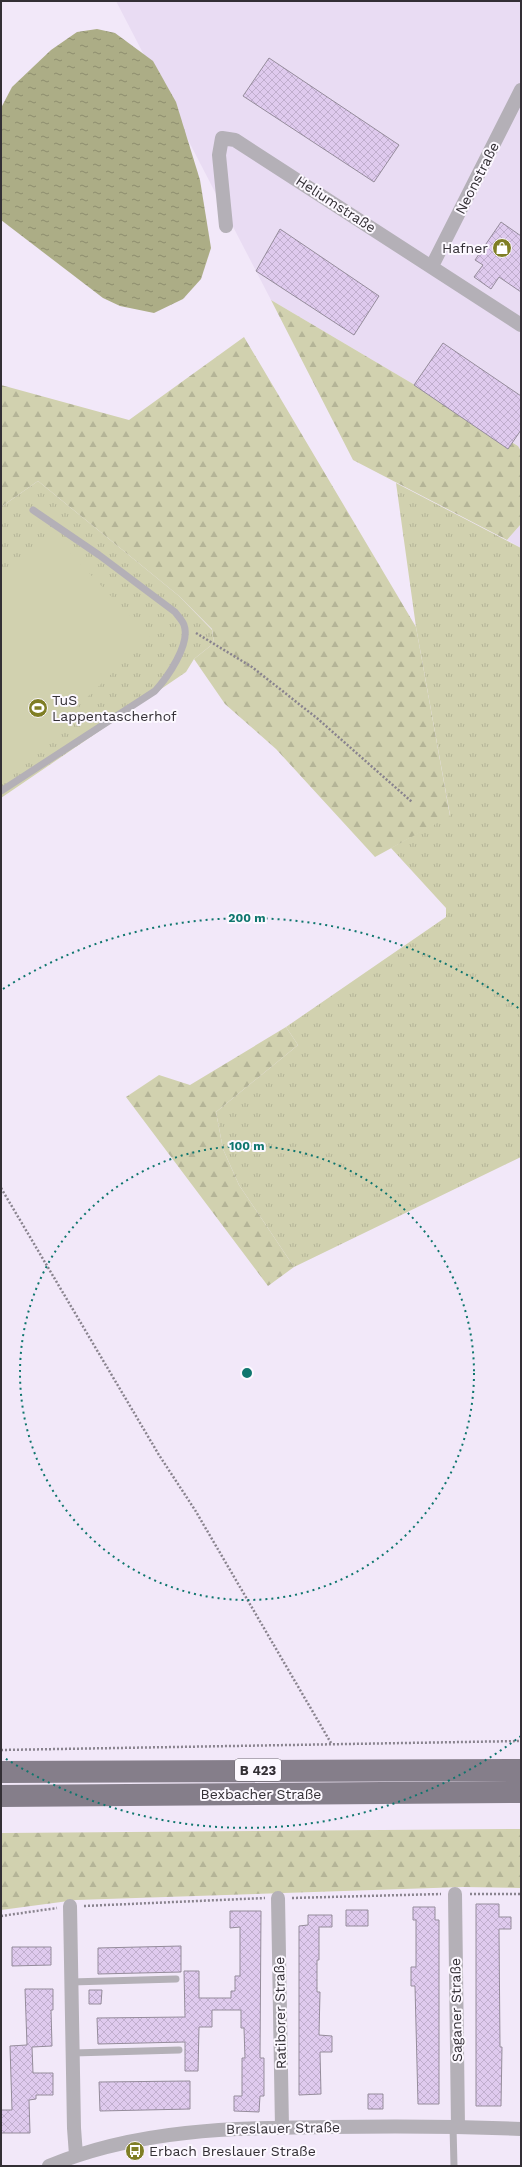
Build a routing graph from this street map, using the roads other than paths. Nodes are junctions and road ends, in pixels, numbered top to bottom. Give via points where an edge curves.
1 (521, 90) edge
2 (226, 226) dead end
3 (432, 266) junction
4 (521, 325) edge
5 (33, 510) dead end
6 (1, 791) edge
7 (521, 1770) edge
8 (1, 1772) edge
9 (521, 1792) edge
10 (1, 1796) edge
11 (454, 1894) road end
12 (278, 1898) road end
13 (70, 1906) road end
14 (176, 1979) dead end
15 (71, 1982) junction
16 (179, 2050) dead end
17 (72, 2053) junction
18 (455, 2126) junction
19 (282, 2127) junction
20 (521, 2130) edge
21 (76, 2155) junction
22 (49, 2166) edge
23 (454, 2166) edge

1 - 3 street, Neonstraße
2 - 3 street, Heliumstraße via 219,155 222,138 235,140
3 - 4 street, Heliumstraße
5 - 6 lane via 175,612 184,625 185,637 175,663 155,691
7 - 8 main road, Bexbacher Straße / B 423
9 - 10 main road, Bexbacher Straße
11 - 18 street, Saganer Straße
12 - 19 street, Ratiborer Straße
13 - 15 street
14 - 15 lane
15 - 17 street
16 - 17 lane
17 - 21 street
18 - 19 street, Breslauer Straße
18 - 20 street, Breslauer Straße
18 - 23 lane
19 - 21 street, Breslauer Straße via 182,2132 144,2138
21 - 22 street, Breslauer Straße

